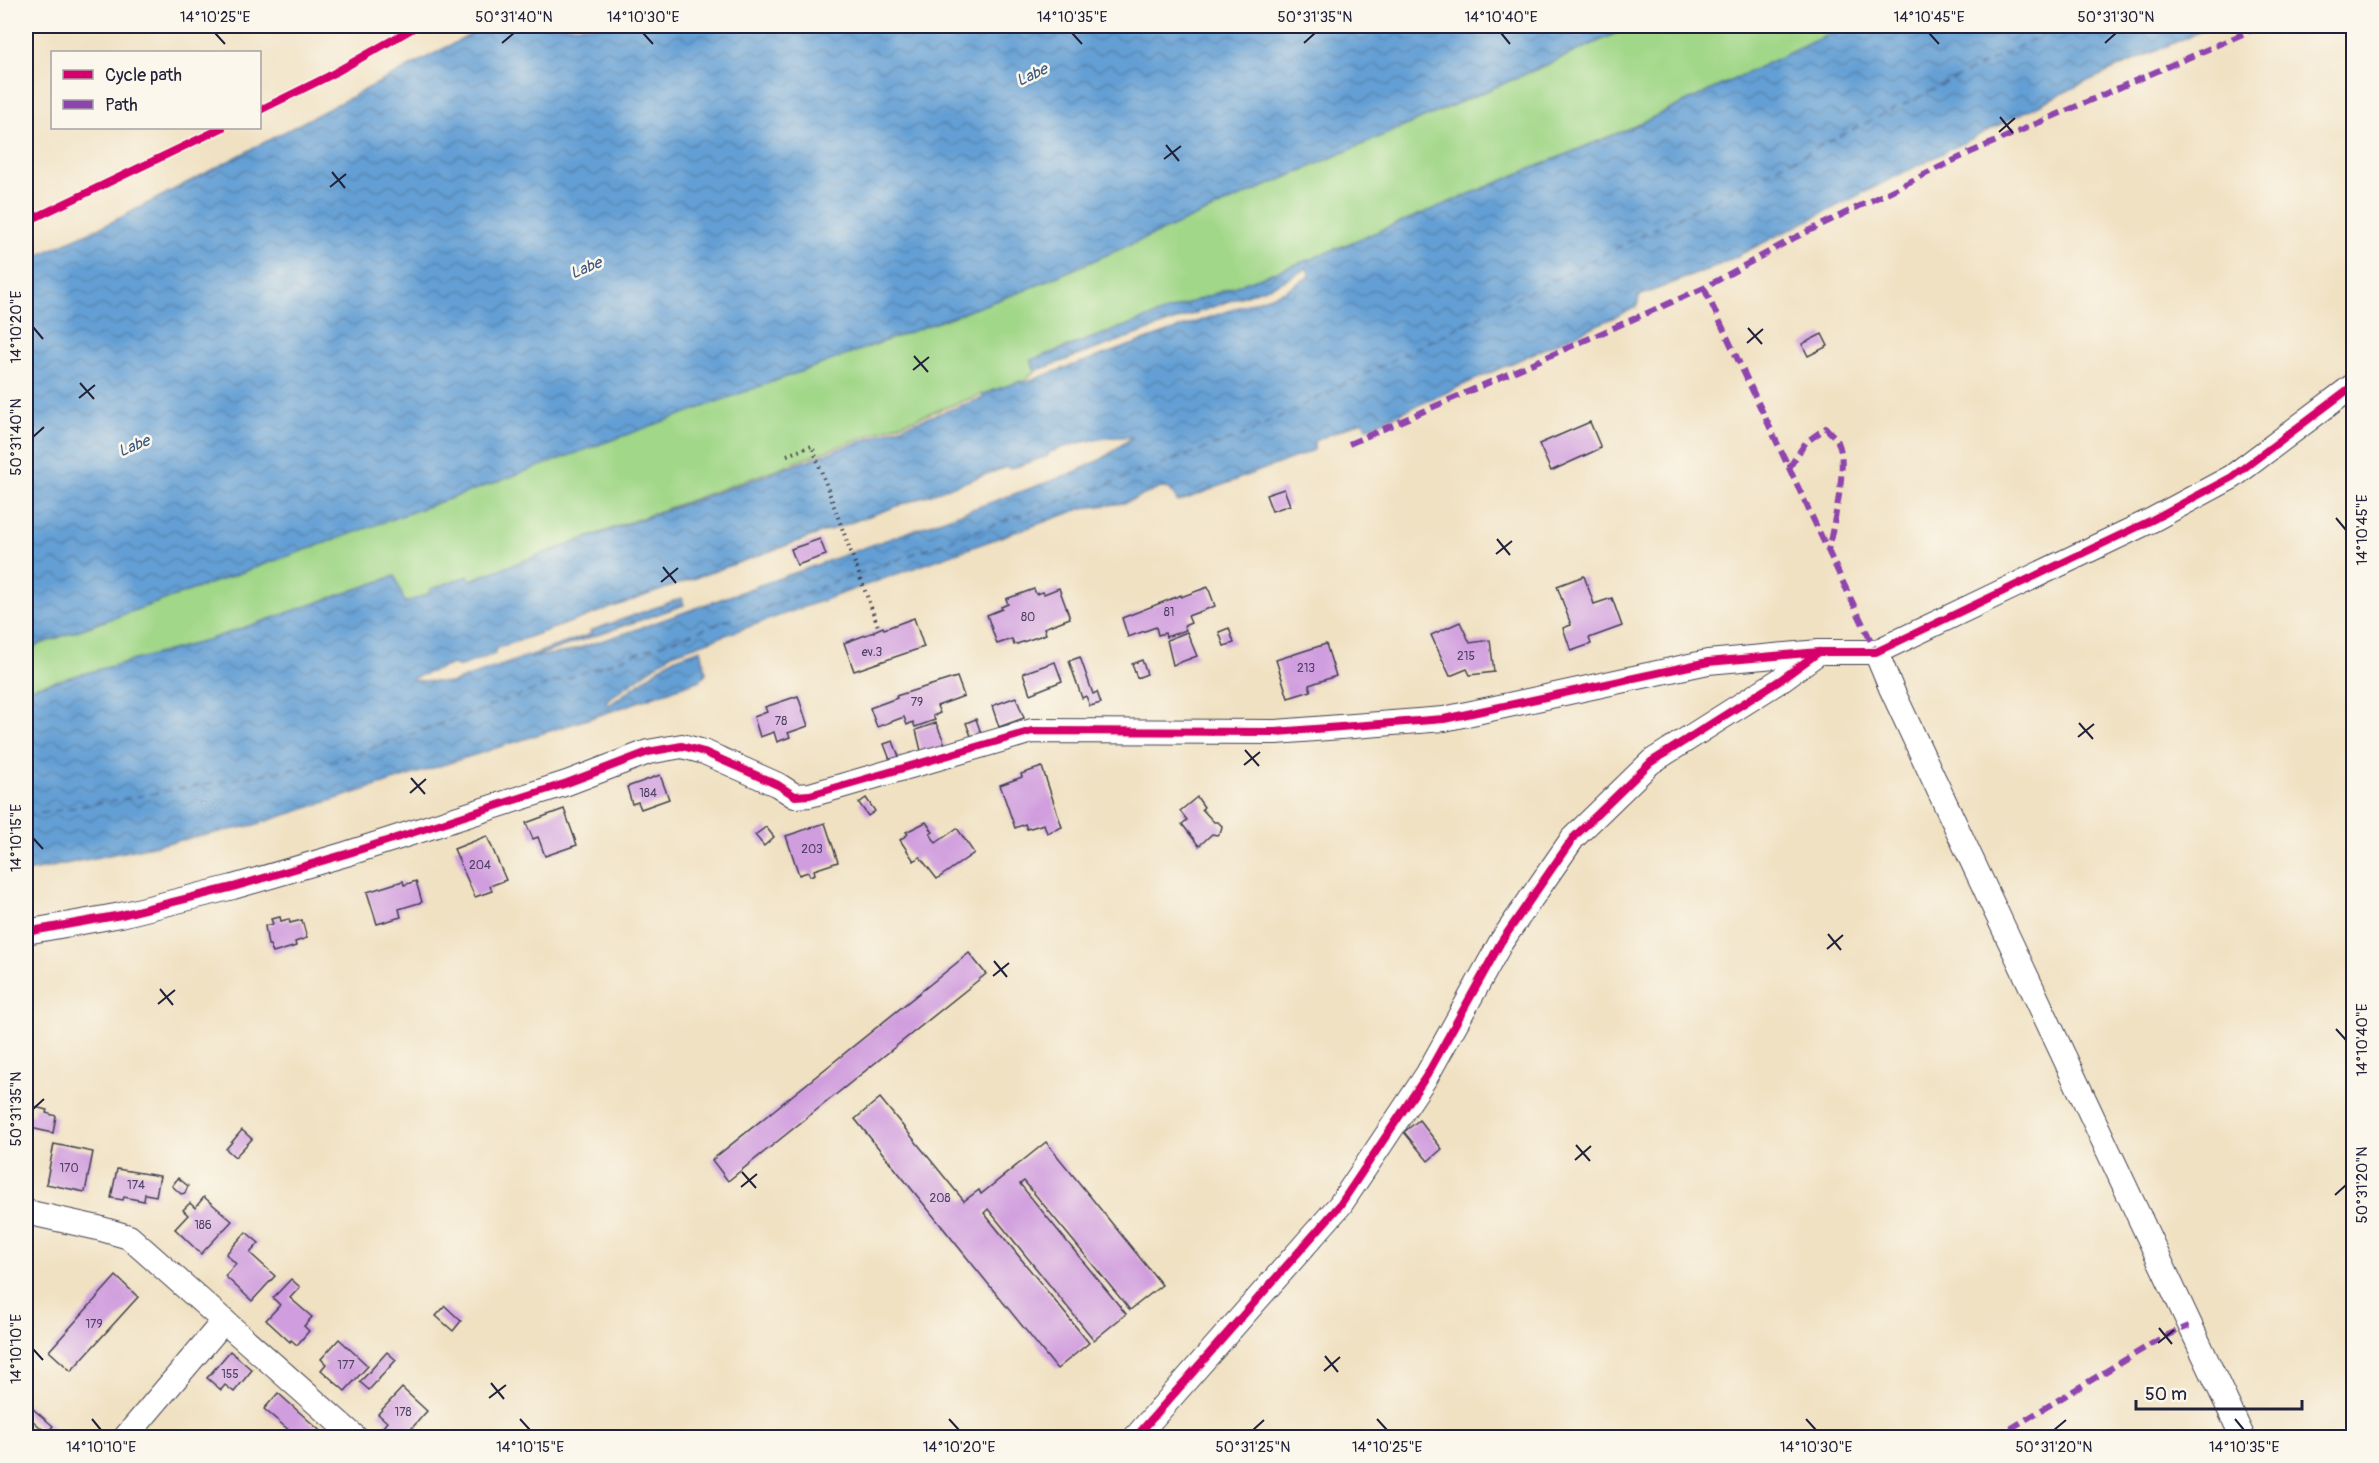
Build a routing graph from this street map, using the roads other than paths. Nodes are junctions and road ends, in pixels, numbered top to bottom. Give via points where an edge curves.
1 (2354, 385) edge
2 (1819, 652) junction
3 (1876, 652) junction
4 (26, 932) edge
5 (26, 1212) edge
6 (224, 1321) junction
7 (124, 1437) edge
8 (356, 1437) edge
9 (1134, 1437) edge
10 (2243, 1437) edge

1 - 3 street via 2232,477 2152,520
2 - 3 street
2 - 4 street via 1708,662 1444,719 1276,732 1032,731 810,795 795,796 721,758 682,746 648,752 567,783 245,883 121,915
2 - 9 street via 1651,762 1573,838 1501,942 1427,1075 1340,1205
3 - 10 street
5 - 6 street via 129,1237
6 - 7 street
6 - 8 street

